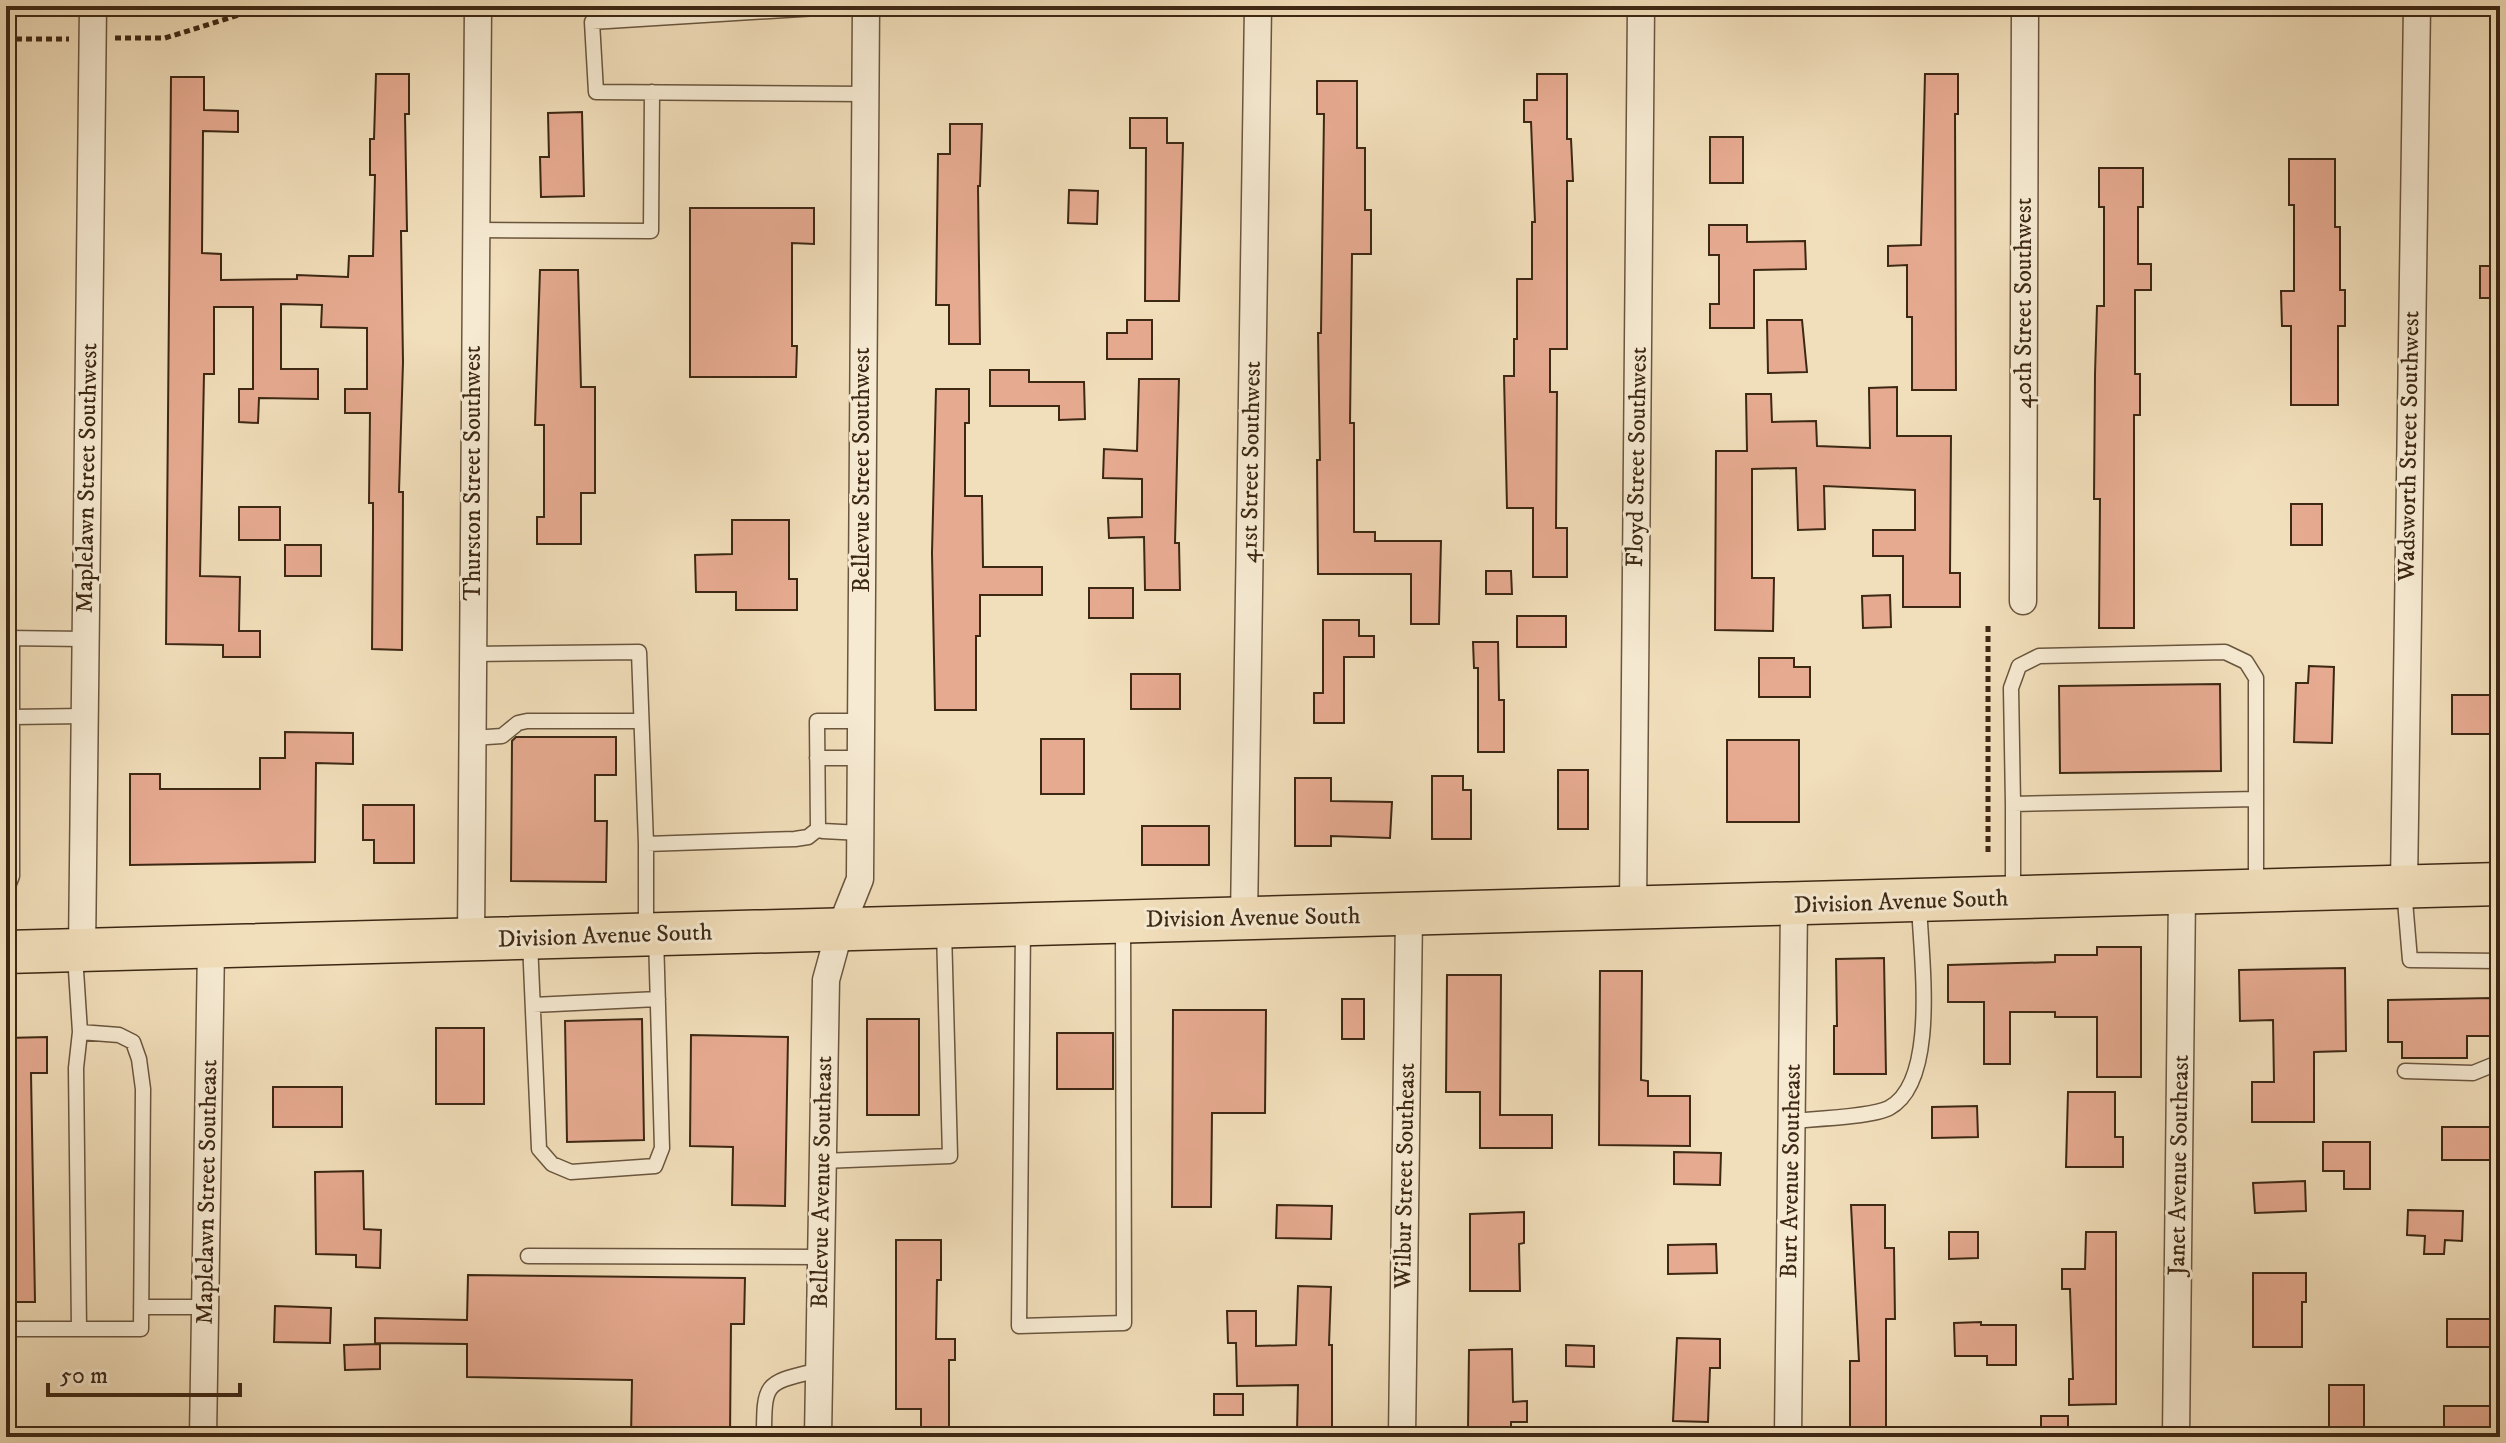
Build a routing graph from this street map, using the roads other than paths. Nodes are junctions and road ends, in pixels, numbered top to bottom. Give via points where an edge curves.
1 (93, 6) edge
2 (478, 6) edge
3 (849, 6) edge
4 (866, 6) edge
5 (1258, 6) edge
6 (1641, 6) edge
7 (2025, 6) edge
8 (2417, 6) edge
9 (652, 92) junction
10 (865, 94) junction
11 (475, 230) junction
12 (2023, 601) dead end
13 (9, 638) edge
14 (85, 639) junction
15 (473, 654) junction
16 (84, 716) junction
17 (12, 717) junction
18 (641, 721) junction
19 (861, 721) junction
20 (472, 738) junction
21 (817, 758) junction
22 (861, 758) junction
23 (2256, 799) junction
24 (2013, 804) junction
25 (818, 829) junction
26 (861, 833) junction
27 (646, 844) junction
28 (2500, 884) edge
29 (2404, 885) junction
30 (2256, 890) junction
31 (6, 891) edge
32 (2182, 893) junction
33 (2013, 898) junction
34 (1919, 901) junction
35 (1794, 905) junction
36 (1633, 908) junction
37 (1409, 914) junction
38 (1244, 919) junction
39 (1123, 921) junction
40 (1023, 923) junction
41 (944, 925) junction
42 (840, 929) junction
43 (651, 934) junction
44 (530, 938) junction
45 (471, 940) junction
46 (211, 947) junction
47 (78, 951) junction
48 (6, 952) edge
49 (2500, 961) edge
50 (658, 999) junction
51 (533, 1005) junction
52 (80, 1032) junction
53 (2500, 1062) edge
54 (2405, 1071) dead end
55 (1791, 1121) junction
56 (822, 1161) junction
57 (528, 1256) dead end
58 (820, 1257) junction
59 (141, 1307) junction
60 (205, 1307) junction
61 (6, 1329) edge
62 (79, 1329) junction
63 (819, 1370) junction
64 (203, 1437) edge
65 (764, 1437) edge
66 (818, 1437) edge
67 (1402, 1437) edge
68 (1788, 1437) edge
69 (2176, 1437) edge

1 - 14 street, Maplelawn Street Southwest
2 - 11 street, Thurston Street Southwest
3 - 9 lane via 592,22 596,92
4 - 10 street, Bellevue Street Southwest
5 - 38 street, 41st Street Southwest
6 - 36 street, Floyd Street Southwest
7 - 12 street, 40th Street Southwest
8 - 29 street, Wadsworth Street Southwest
9 - 10 lane
9 - 11 lane via 651,231
10 - 19 street, Bellevue Street Southwest
11 - 15 street, Thurston Street Southwest
13 - 14 lane
13 - 17 lane
14 - 16 street, Maplelawn Street Southwest
15 - 18 lane via 639,652
15 - 20 street, Thurston Street Southwest
16 - 17 lane
16 - 47 street, Maplelawn Street Southwest
17 - 31 lane via 12,876
18 - 20 lane via 527,721 502,736
18 - 27 lane
19 - 21 lane via 817,721
19 - 22 street, Bellevue Street Southwest
20 - 45 street, Thurston Street Southwest
21 - 22 lane
21 - 25 lane
22 - 26 street, Bellevue Street Southwest
23 - 24 lane
23 - 24 lane via 2256,678 2246,662 2225,652 2039,656 2019,666 2011,688
23 - 30 lane
24 - 33 lane
25 - 26 lane
25 - 27 lane via 795,839
26 - 42 street, Bellevue Street Southwest via 860,879
27 - 43 lane
28 - 29 main road, Division Avenue South
29 - 30 main road, Division Avenue South
29 - 49 lane via 2410,960
30 - 32 main road, Division Avenue South
32 - 33 main road, Division Avenue South
32 - 69 street, Janet Avenue Southeast
33 - 34 main road, Division Avenue South
34 - 35 main road, Division Avenue South
34 - 55 lane via 1924,1006 1914,1081 1891,1108 1876,1113
35 - 36 main road, Division Avenue South
35 - 55 street, Burt Avenue Southeast
36 - 37 main road, Division Avenue South
37 - 38 main road, Division Avenue South
37 - 67 street, Wilbur Street Southeast
38 - 39 main road, Division Avenue South
39 - 40 main road, Division Avenue South
39 - 40 lane via 1124,1323 1019,1326
40 - 41 main road, Division Avenue South
41 - 42 main road, Division Avenue South
41 - 56 lane via 950,1156
42 - 43 main road, Division Avenue South
42 - 56 street, Bellevue Avenue Southeast via 826,980
43 - 44 main road, Division Avenue South
43 - 50 lane
44 - 45 main road, Division Avenue South
44 - 51 lane
45 - 46 main road, Division Avenue South
46 - 47 main road, Division Avenue South
46 - 60 street, Maplelawn Street Southeast
47 - 48 main road, Division Avenue South
47 - 52 lane
50 - 51 lane
50 - 51 lane via 662,1148 655,1166 571,1172 552,1164 539,1149
52 - 59 lane via 119,1035 133,1042 139,1059
52 - 62 lane
53 - 54 lane via 2473,1073
55 - 68 street, Burt Avenue Southeast
56 - 58 street, Bellevue Avenue Southeast
57 - 58 lane
58 - 63 street, Bellevue Avenue Southeast
59 - 60 lane
59 - 62 lane via 141,1329
60 - 64 street, Maplelawn Street Southeast
61 - 62 lane
63 - 65 lane via 771,1385 764,1402
63 - 66 street, Bellevue Avenue Southeast

